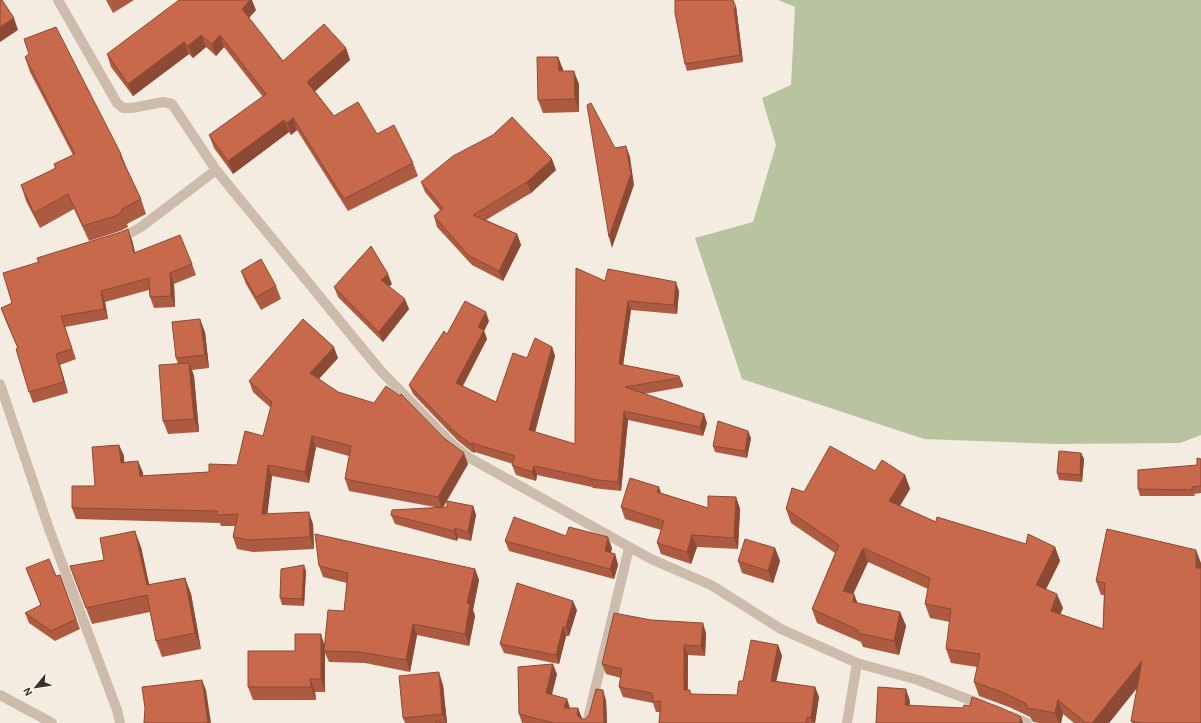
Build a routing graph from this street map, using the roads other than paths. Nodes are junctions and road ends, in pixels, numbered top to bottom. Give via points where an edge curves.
1 (58, 0) edge
2 (216, 170) junction
3 (108, 241) edge
4 (0, 384) edge
5 (629, 548) junction
6 (857, 662) junction
7 (0, 695) edge
8 (991, 708) edge
9 (1006, 713) edge
10 (52, 723) edge
11 (120, 723) edge
12 (587, 723) edge
13 (848, 723) edge
14 (1027, 723) edge

1 - 2 street via 117,102 123,108 163,102 172,104
2 - 3 street via 141,227 123,237
2 - 5 street via 380,370 454,445 468,457
4 - 11 street via 48,526
5 - 6 street via 711,585 781,629
5 - 12 street
6 - 8 street via 918,680
6 - 13 street
7 - 10 street
9 - 14 street

